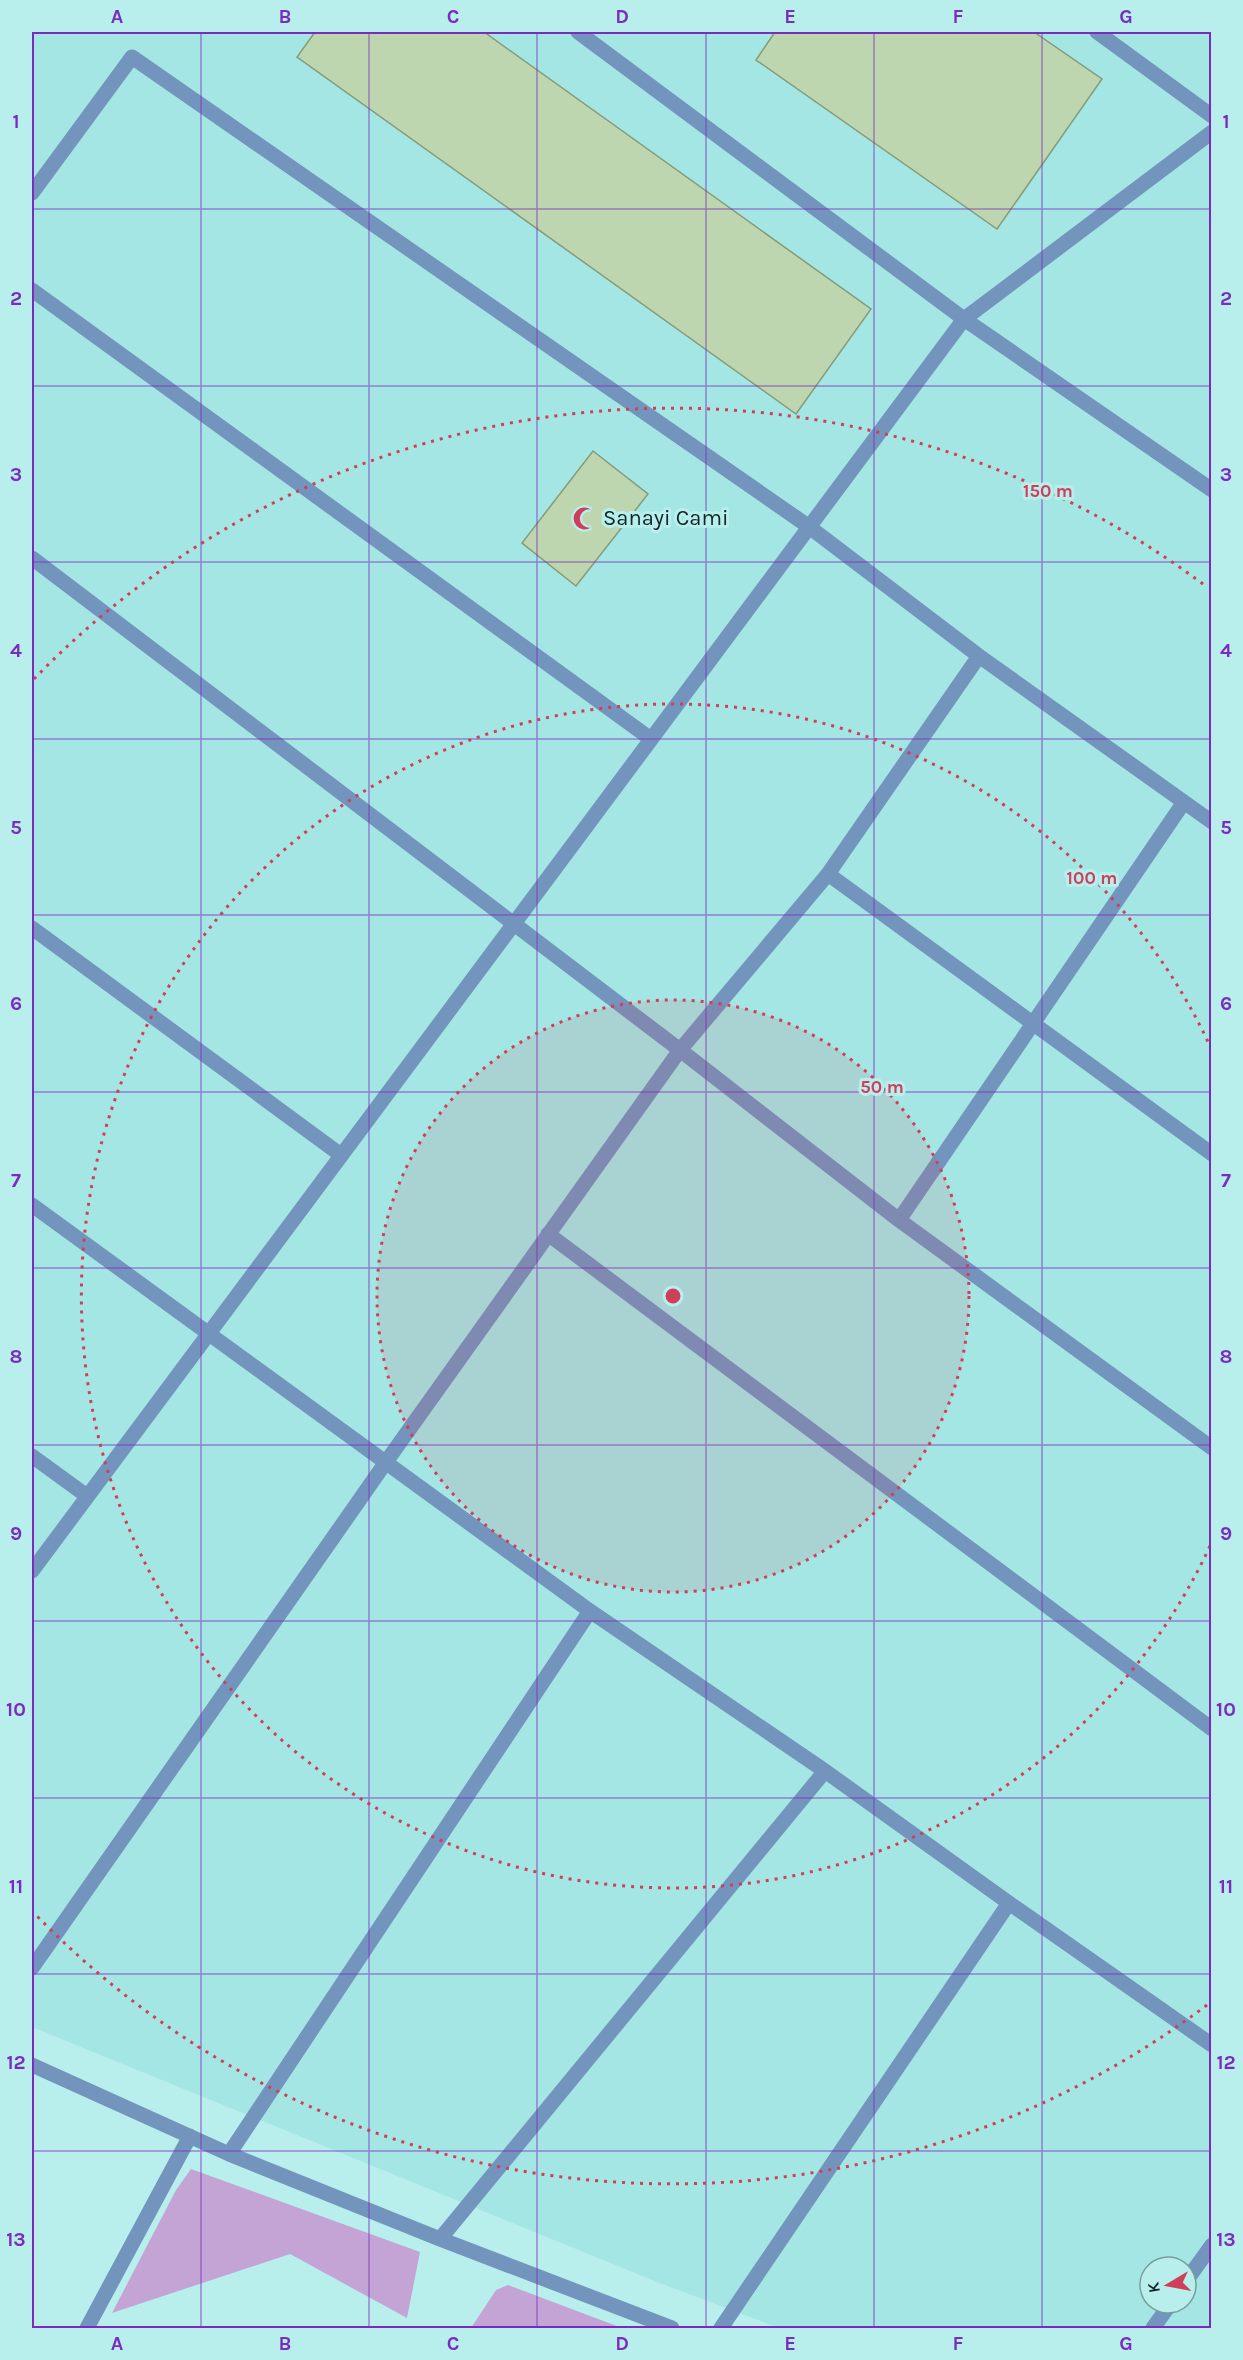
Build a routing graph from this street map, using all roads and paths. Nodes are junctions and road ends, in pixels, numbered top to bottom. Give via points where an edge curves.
1 (578, 32) edge
2 (1096, 32) edge
3 (1212, 116) edge
4 (1212, 132) edge
5 (32, 194) edge
6 (32, 290) edge
7 (964, 319) junction
8 (1212, 490) edge
9 (808, 526) junction
10 (32, 558) edge
11 (979, 656) junction
12 (651, 739) junction
13 (1185, 802) junction
14 (1212, 822) edge
15 (828, 874) junction
16 (513, 926) junction
17 (32, 928) edge
18 (1032, 1025) junction
19 (680, 1050) junction
20 (1212, 1154) edge
21 (341, 1155) junction
22 (32, 1205) edge
23 (899, 1220) junction
24 (548, 1234) junction
25 (209, 1333) junction
26 (1212, 1448) edge
27 (32, 1456) edge
28 (386, 1462) junction
29 (87, 1496) junction
30 (32, 1571) edge
31 (590, 1611) junction
32 (1212, 1728) edge
33 (825, 1771) junction
34 (1009, 1903) junction
35 (32, 1968) edge
36 (1212, 2045) edge
37 (32, 2065) edge
38 (190, 2136) junction
39 (230, 2154) junction
40 (440, 2239) junction
41 (1212, 2245) edge
42 (1198, 2264) edge
43 (1162, 2315) edge
44 (87, 2328) edge
45 (672, 2328) edge
46 (721, 2328) edge
47 (1153, 2328) edge

1 - 7 street
2 - 3 street
4 - 7 street
5 - 9 street via 132,57
6 - 12 street
7 - 8 street
7 - 9 street
9 - 11 street
9 - 12 street
10 - 16 street
11 - 13 street
11 - 15 street
12 - 16 street
13 - 14 street
13 - 18 street
15 - 18 street
15 - 19 street
16 - 19 street
16 - 21 street
17 - 21 street
18 - 20 street
18 - 23 street
19 - 23 street
19 - 24 street
21 - 25 street
22 - 25 street
23 - 26 street
24 - 28 street
24 - 32 street
25 - 28 street
25 - 29 street
27 - 29 street
28 - 31 street
28 - 35 street
29 - 30 street
31 - 33 street
31 - 39 street
33 - 34 street
33 - 40 street
34 - 36 street
34 - 46 street
37 - 38 street
38 - 39 street
38 - 44 street
39 - 40 street
40 - 45 street
41 - 42 street
43 - 47 street

